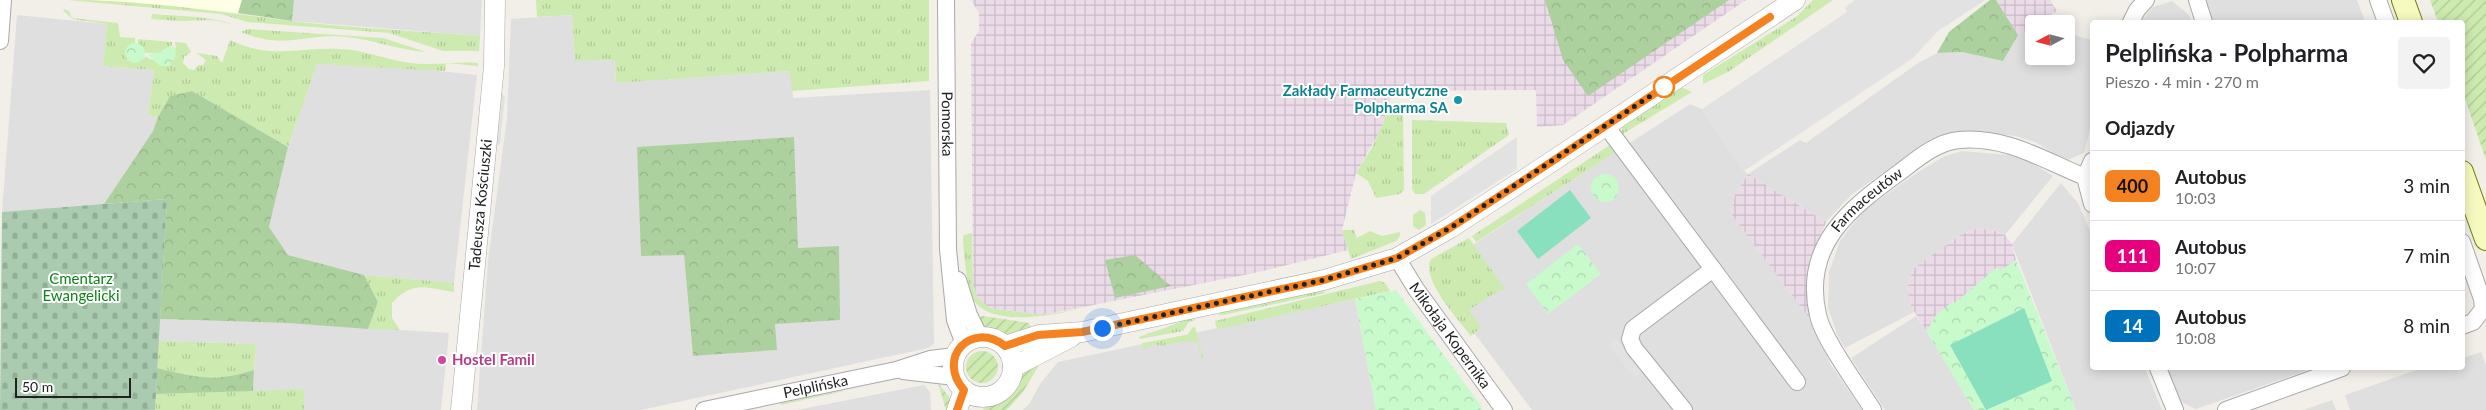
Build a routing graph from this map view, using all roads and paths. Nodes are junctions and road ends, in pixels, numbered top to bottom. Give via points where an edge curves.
1 (3, 0) edge
2 (495, 0) edge
3 (946, 0) edge
4 (1795, 0) edge
5 (2146, 0) edge
6 (2197, 0) edge
7 (2378, 0) edge
8 (2403, 0) edge
9 (2132, 20) edge
10 (2203, 20) edge
11 (2385, 20) edge
12 (2410, 20) edge
13 (0, 41) edge
14 (1606, 126) junction
15 (2090, 166) edge
16 (2085, 177) junction
17 (2465, 180) edge
18 (2090, 196) edge
19 (2486, 239) edge
20 (2465, 251) edge
21 (1397, 258) junction
22 (1713, 269) junction
23 (2465, 325) edge
24 (1082, 332) junction
25 (966, 346) junction
26 (1005, 346) junction
27 (1013, 367) junction
28 (896, 370) junction
29 (2159, 370) edge
30 (2329, 370) edge
31 (1797, 382) dead end
32 (969, 393) edge
33 (461, 410) edge
34 (704, 410) edge
35 (957, 410) edge
36 (1504, 410) edge
37 (1684, 410) edge
38 (1874, 410) edge
39 (2175, 410) edge
40 (2226, 410) edge

1 - 13 street
2 - 33 street, Tadeusza Kościuszki via 494,66
3 - 25 street, Pomorska via 948,249 969,315
4 - 14 street
5 - 9 street
6 - 10 street
7 - 11 street
8 - 12 main road
14 - 21 street via 1450,228
14 - 22 street
15 - 16 street
16 - 18 street
16 - 38 street, Farmaceutów via 2014,146 1959,140 1921,156 1846,215 1822,250 1816,273 1818,317
17 - 19 main road
20 - 23 street via 2483,309 2479,317
21 - 24 street via 1324,280
21 - 36 street, Mikołaja Kopernika
22 - 31 street
22 - 37 street via 1633,329 1630,338 1634,348
24 - 26 street via 1038,335
24 - 27 street
25 - 26 street via 989,337
25 - 28 street, Pelplińska
25 - 32 street via 953,367
26 - 27 street
27 - 32 street via 1004,388 994,394
28 - 32 street, Pelplińska
28 - 34 street, Pelplińska
29 - 39 street
30 - 40 street
32 - 35 street

